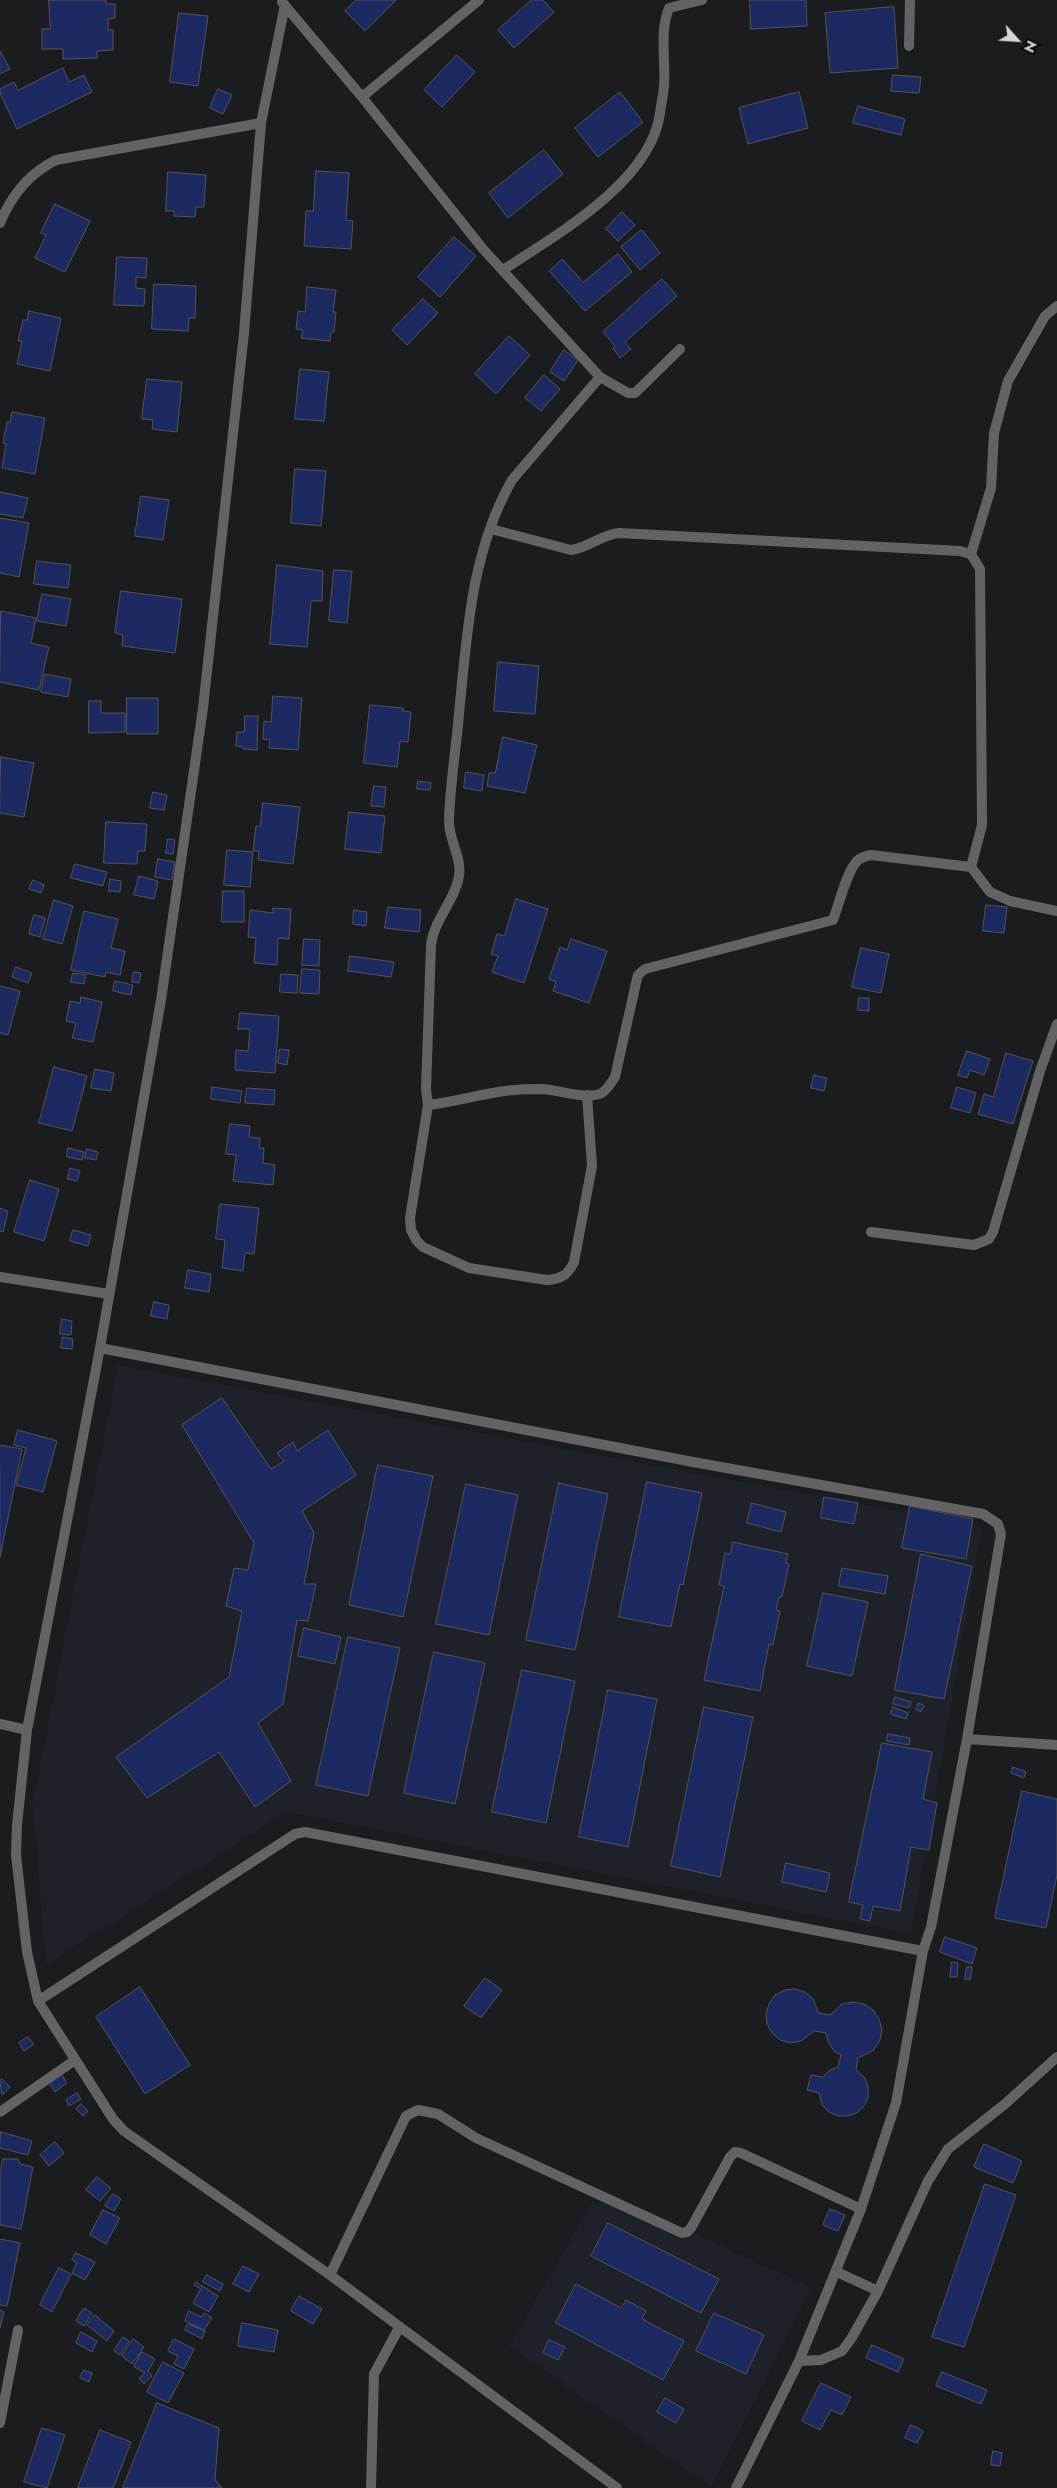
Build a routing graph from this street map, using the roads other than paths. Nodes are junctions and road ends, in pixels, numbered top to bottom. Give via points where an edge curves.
1 (478, 0) edge
2 (702, 0) edge
3 (910, 0) edge
4 (283, 3) edge
5 (909, 46) dead end
6 (362, 97) junction
7 (261, 122) junction
8 (0, 223) edge
9 (503, 270) junction
10 (1057, 306) edge
11 (680, 349) dead end
12 (600, 377) junction
13 (491, 529) junction
14 (971, 554) junction
15 (971, 867) junction
16 (1057, 911) edge
17 (1057, 1024) edge
18 (587, 1095) junction
19 (428, 1105) junction
20 (871, 1232) dead end
21 (0, 1277) edge
22 (109, 1294) junction
23 (100, 1348) junction
24 (0, 1724) edge
25 (27, 1730) junction
26 (967, 1739) junction
27 (1057, 1745) edge
28 (923, 1951) junction
29 (38, 2000) junction
30 (1057, 2058) edge
31 (75, 2060) junction
32 (0, 2112) edge
33 (861, 2209) junction
34 (837, 2272) junction
35 (330, 2275) junction
36 (878, 2290) junction
37 (399, 2328) junction
38 (18, 2330) dead end
39 (799, 2361) junction
40 (0, 2422) edge
41 (371, 2488) edge
42 (617, 2488) edge
43 (736, 2488) edge

1 - 6 street
2 - 9 street via 669,8 665,18 664,86 659,124 652,143 639,162 619,186 563,231
3 - 5 street
4 - 6 street
4 - 7 street
6 - 9 street
7 - 8 street via 56,160 40,168 16,192
7 - 22 street via 244,334 203,708 161,1000
9 - 12 street
10 - 14 street via 1045,316 1008,381 994,433 991,488
11 - 12 street via 635,393 628,393
12 - 13 street via 512,480 501,499
13 - 14 street via 571,550 619,533
13 - 19 street via 470,606 448,822 460,866 459,876 432,932
14 - 15 street via 980,569 982,825
15 - 16 street via 990,892 1010,902
15 - 18 street via 864,856 857,860 852,870 833,920 645,969 638,975 615,1077 601,1094
17 - 20 street via 993,1232 988,1239 974,1245
18 - 19 street via 543,1089 516,1090
18 - 19 street via 592,1166 574,1262 570,1272 560,1279 547,1280 469,1268 423,1247 417,1241 411,1230 410,1218
21 - 22 street
22 - 23 street
23 - 25 street
23 - 26 street via 983,1514 998,1524 1001,1534
24 - 25 street
25 - 29 street via 16,1855 27,1952
26 - 27 street
26 - 28 street via 931,1927
28 - 29 street via 305,1832 295,1834
28 - 33 street via 896,2104
29 - 31 street
30 - 36 street via 948,2149 928,2181
31 - 32 street
31 - 35 street via 113,2120 124,2130
33 - 34 street
33 - 35 street via 735,2152 691,2228 682,2233 476,2138 438,2114 418,2110 406,2116
34 - 36 street
34 - 39 street
35 - 37 street
36 - 39 street via 842,2350 821,2360
37 - 41 street via 374,2374
37 - 42 street
38 - 40 street
39 - 43 street

